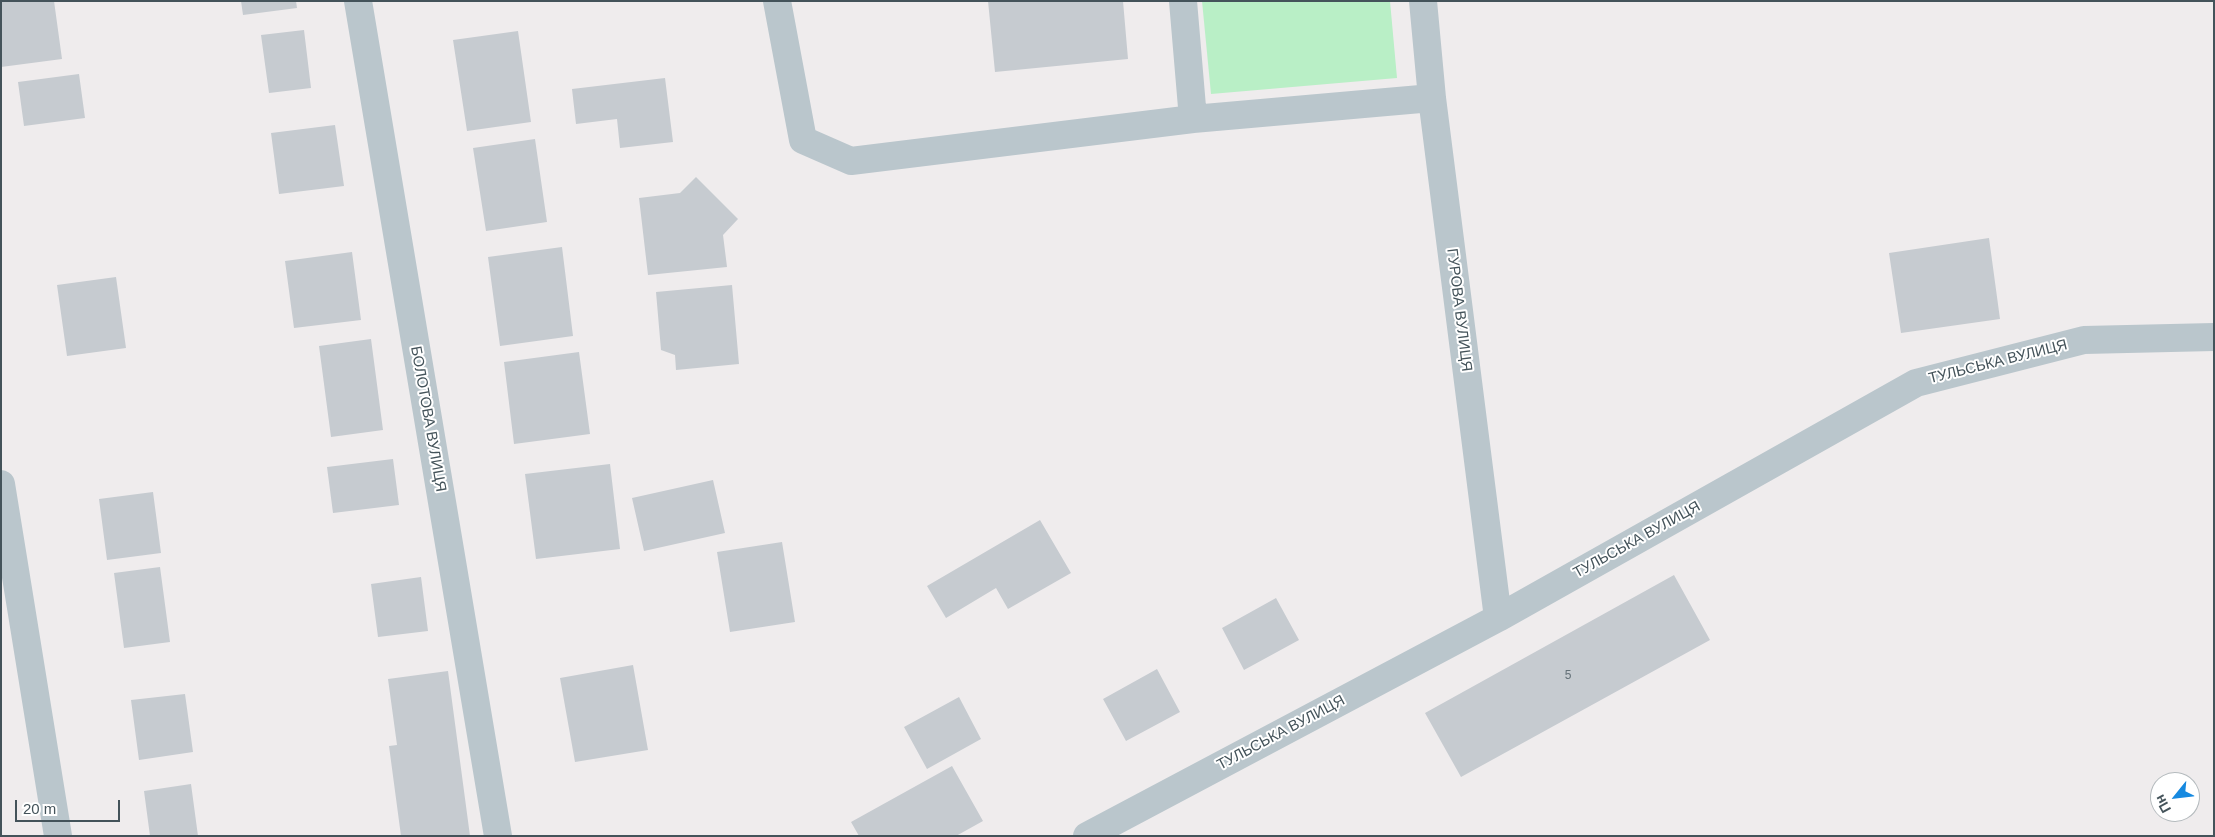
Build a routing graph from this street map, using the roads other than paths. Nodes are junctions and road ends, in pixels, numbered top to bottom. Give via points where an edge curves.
1 (358, 1) edge
2 (777, 1) edge
3 (1183, 1) edge
4 (1423, 1) edge
5 (1432, 98) junction
6 (1193, 119) junction
7 (2214, 337) edge
8 (1, 484) edge
9 (1498, 618) junction
10 (58, 836) edge
11 (498, 836) edge
12 (1087, 836) edge

1 - 11 street, БОЛОТОВА ВУЛИЦЯ
2 - 6 street via 803,140 850,161
3 - 6 street
4 - 5 street, ГУРОВА ВУЛИЦЯ
5 - 6 street
5 - 9 street, ГУРОВА ВУЛИЦЯ
7 - 9 street, ТУЛЬСЬКА ВУЛИЦЯ via 2084,340 1916,383
8 - 10 street
9 - 12 street, ТУЛЬСЬКА ВУЛИЦЯ

